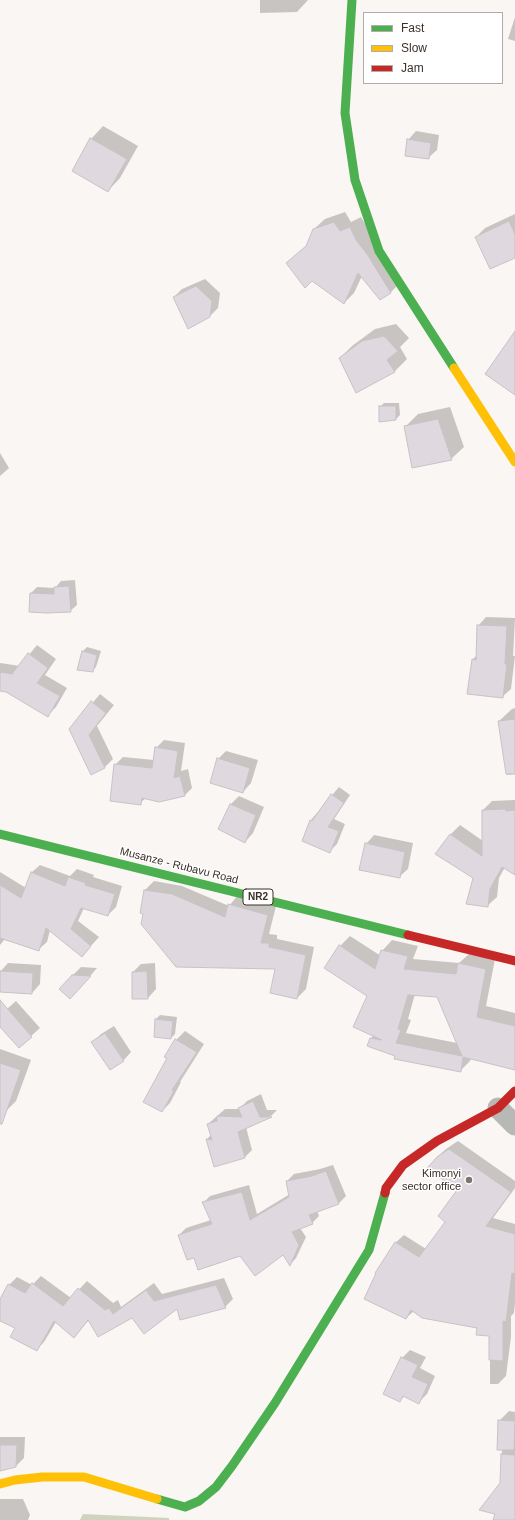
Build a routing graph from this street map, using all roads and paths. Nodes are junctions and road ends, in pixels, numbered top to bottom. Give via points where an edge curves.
1 (352, 0) edge
2 (515, 462) edge
3 (0, 834) edge
4 (515, 961) edge
5 (515, 1091) edge
6 (498, 1108) junction
7 (515, 1124) edge
8 (0, 1484) edge
9 (183, 1513) edge

1 - 2 main road via 345,113 355,180 379,251
3 - 4 main road, Musanze - Rubavu Road / NR2
5 - 6 main road
6 - 7 street
6 - 9 main road via 437,1141 404,1165 386,1188 368,1250 275,1403 216,1487
8 - 9 main road via 42,1477 84,1477

